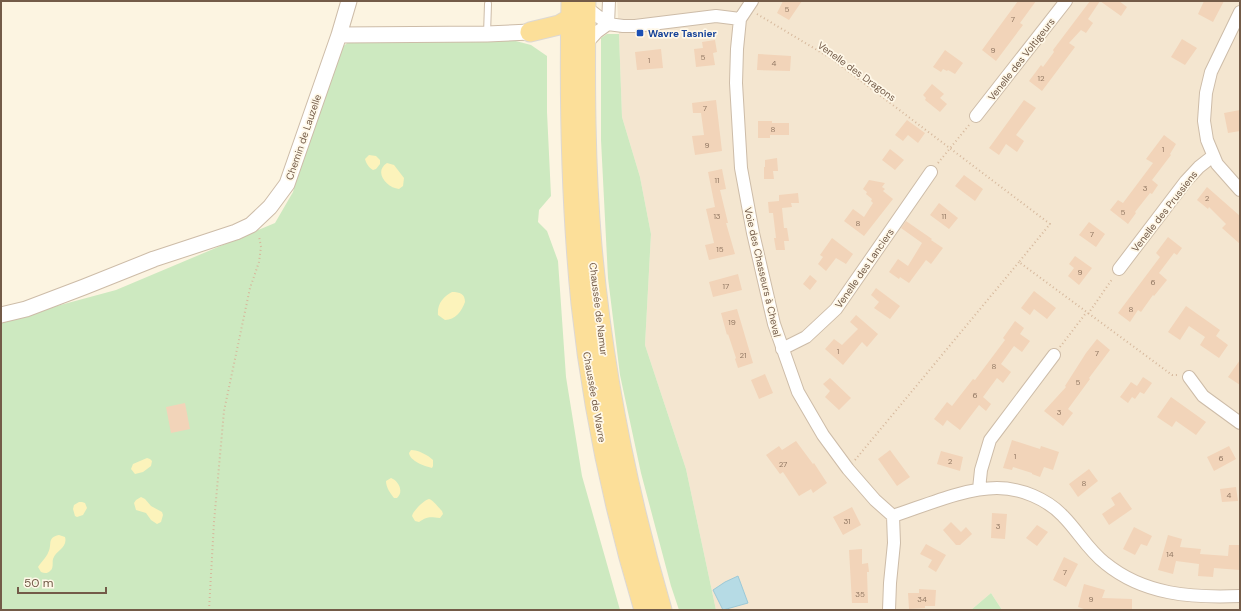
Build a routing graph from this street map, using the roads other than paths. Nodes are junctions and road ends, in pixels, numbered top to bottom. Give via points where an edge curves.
1 (349, 1) edge
2 (609, 1) edge
3 (1066, 1) edge
4 (488, 2) edge
5 (752, 6) edge
6 (578, 7) edge
7 (1240, 12) edge
8 (740, 19) junction
9 (608, 24) junction
10 (530, 32) junction
11 (487, 34) junction
12 (339, 35) junction
13 (578, 46) junction
14 (976, 116) dead end
15 (1213, 156) junction
16 (934, 169) road end
17 (573, 180) joint
18 (1240, 190) edge
19 (1119, 269) road end
20 (1, 316) edge
21 (782, 349) junction
22 (1054, 355) road end
23 (1189, 377) road end
24 (1240, 423) edge
25 (979, 489) junction
26 (893, 516) junction
27 (1240, 596) edge
28 (644, 610) edge
29 (662, 610) edge
30 (890, 610) edge

1 - 12 street, Chemin de Lauzelle
2 - 9 street
3 - 14 street, Venelle des Voltigeurs
4 - 11 lane
5 - 8 street
6 - 9 street
6 - 10 main road via 559,25
6 - 13 main road, Chaussée de Namur
7 - 15 street via 1211,72 1206,93 1204,121
8 - 9 street via 716,16 635,26
8 - 21 street, Voie des Chasseurs à Cheval via 736,84 741,168 752,233
9 - 13 street
10 - 11 street
10 - 13 main road
11 - 12 street
12 - 20 street, Chemin de Lauzelle via 287,184 270,207 251,225
13 - 17 main road, Chaussée de Namur
13 - 29 main road, Chaussée de Namur via 586,128 592,244 609,381 638,524
15 - 18 street
15 - 19 street, Venelle des Prussiens via 1186,181
16 - 21 street, Venelle des Lanciers via 836,308 806,337
17 - 28 main road, Chaussée de Wavre via 580,298 594,394 619,518
21 - 26 street, Voie des Chasseurs à Cheval via 798,392 823,435 848,469
22 - 25 street via 990,440 981,470
23 - 24 street via 1203,396
25 - 26 street
25 - 27 street via 1011,489 1041,499 1062,515 1092,552 1106,564 1118,573 1144,585 1168,593 1197,597
26 - 30 street

